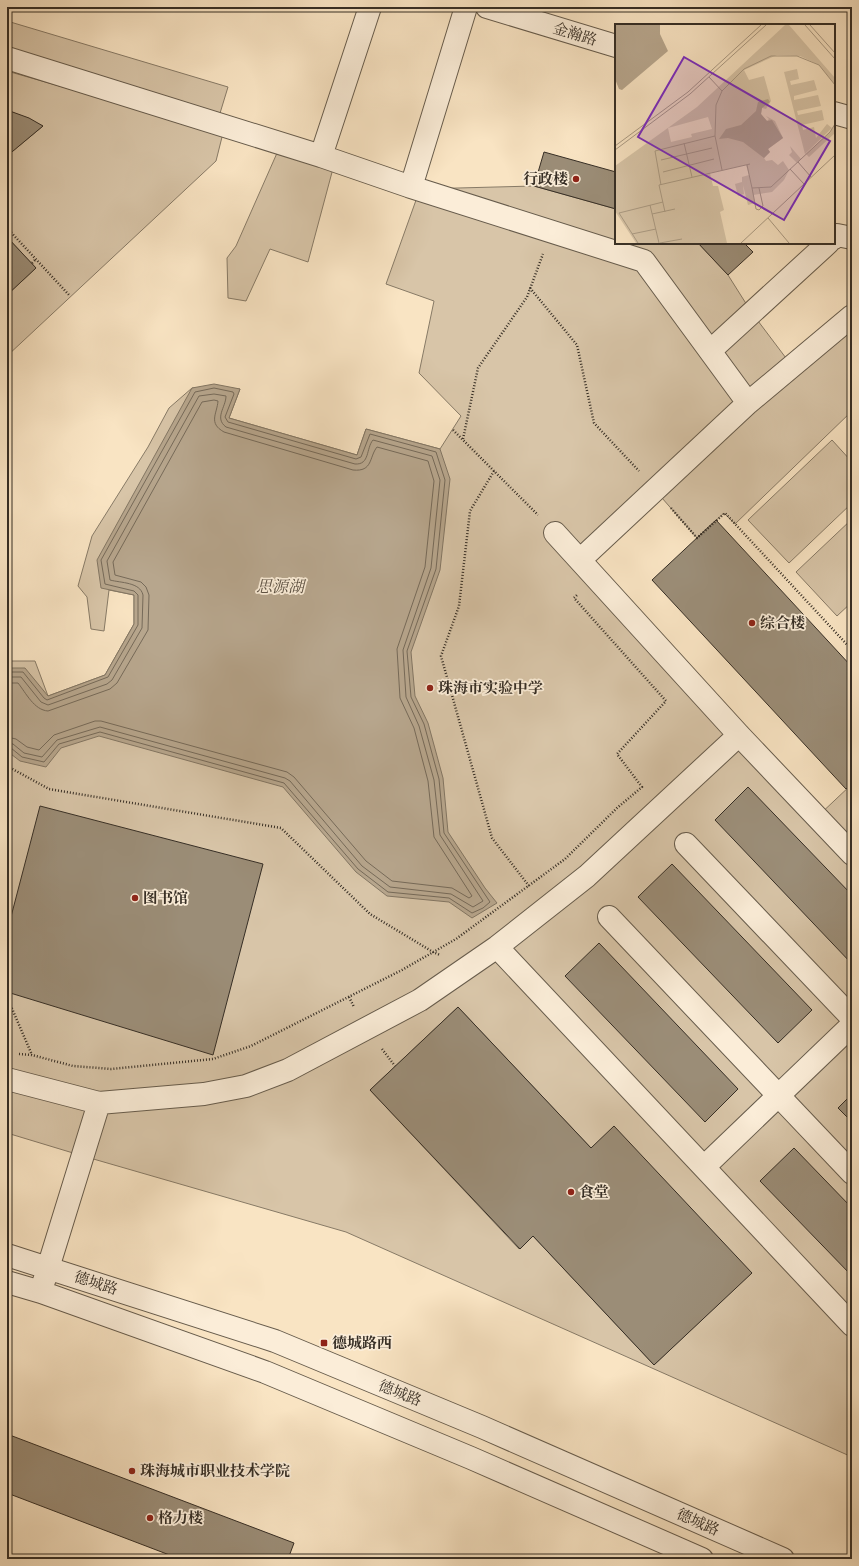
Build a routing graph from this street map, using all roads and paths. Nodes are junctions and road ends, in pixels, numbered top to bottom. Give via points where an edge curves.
1 (370, 7) edge
2 (466, 7) edge
3 (487, 7) edge
4 (615, 46) edge
5 (7, 58) edge
6 (835, 113) edge
7 (852, 118) edge
8 (321, 156) junction
9 (411, 186) junction
10 (7, 228) edge
11 (552, 232) junction
12 (835, 237) edge
13 (852, 238) edge
14 (827, 244) edge
15 (36, 259) junction
16 (32, 263) dead end
17 (530, 288) junction
18 (70, 296) dead end
19 (852, 316) edge
20 (710, 351) junction
21 (748, 403) junction
22 (453, 430) dead end
23 (462, 440) junction
24 (494, 471) junction
25 (656, 490) junction
26 (555, 533) joint
27 (588, 568) junction
28 (852, 650) edge
29 (739, 735) junction
30 (7, 766) edge
31 (686, 844) dead end
32 (852, 854) edge
33 (528, 885) junction
34 (546, 908) junction
35 (609, 917) dead end
36 (497, 947) junction
37 (433, 952) junction
38 (470, 966) junction
39 (7, 997) edge
40 (852, 1018) edge
41 (852, 1025) edge
42 (14, 1054) dead end
43 (32, 1055) junction
44 (7, 1079) edge
45 (778, 1096) junction
46 (99, 1103) junction
47 (704, 1167) junction
48 (852, 1173) edge
49 (7, 1255) edge
50 (48, 1267) junction
51 (7, 1282) edge
52 (40, 1292) junction
53 (852, 1325) edge
54 (702, 1559) edge
55 (783, 1559) edge

1 - 8 street
2 - 9 street
3 - 4 street, 金瀚路
5 - 8 street
6 - 7 street
8 - 9 street
9 - 11 street
10 - 15 path
11 - 17 path
11 - 20 street via 644,261
12 - 13 street via 837,235
14 - 20 street
15 - 16 path
15 - 18 path
17 - 23 path via 527,297 478,368
17 - 25 path via 577,345 594,423
19 - 21 street
20 - 21 street
21 - 25 street
22 - 23 path
23 - 24 path
24 - 26 path
24 - 33 path via 470,511 459,606 441,656 492,838
25 - 27 street
25 - 28 path via 698,538 725,513
26 - 27 street
27 - 29 street
27 - 33 path via 574,598 666,701 616,754 642,786 565,859
29 - 32 street
29 - 34 street via 587,876
30 - 37 path via 49,789 282,828 370,914
31 - 40 street
33 - 34 path
33 - 37 path via 456,939
34 - 36 street
35 - 45 street
36 - 38 street
36 - 47 street
37 - 38 path
37 - 43 path via 251,1046 213,1059 111,1069 73,1066
38 - 46 street via 420,1000 288,1070 253,1083 204,1094
39 - 43 path
41 - 45 street
42 - 43 path
44 - 46 street
45 - 47 street
45 - 48 street
46 - 50 street
47 - 53 street
49 - 50 street, 德城路
50 - 52 street
50 - 55 street, 德城路 via 275,1341 482,1427
51 - 52 street, 德城路
52 - 54 street, 德城路 via 266,1372

